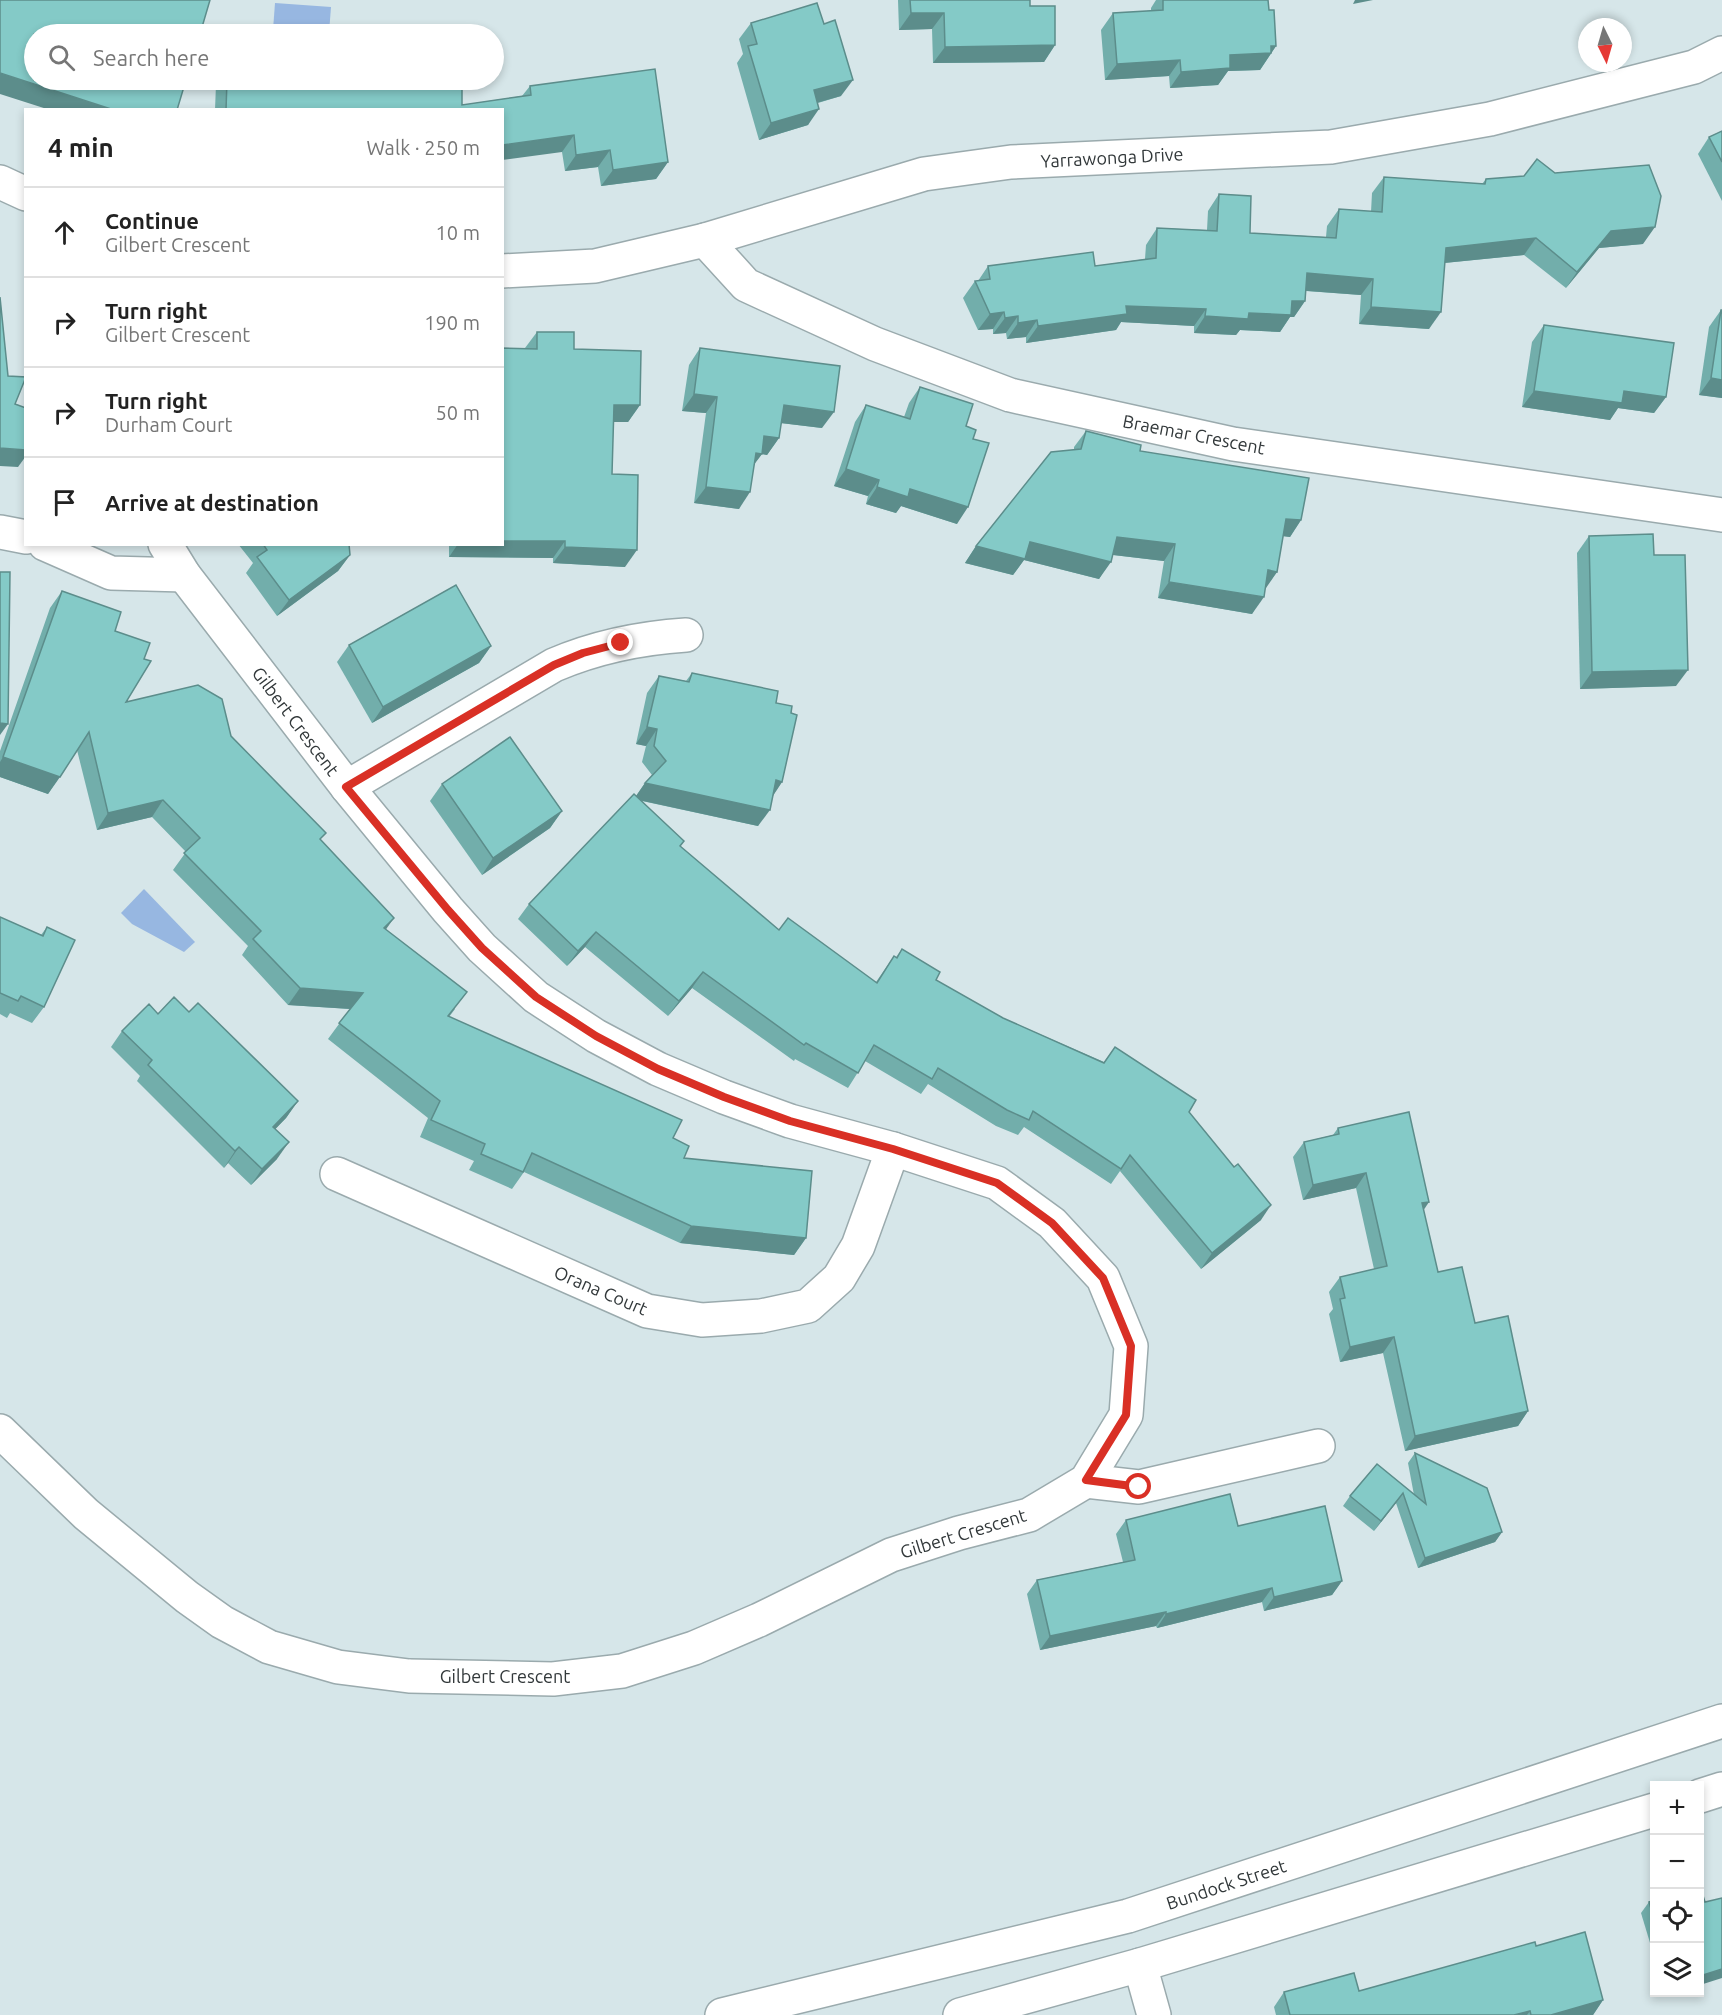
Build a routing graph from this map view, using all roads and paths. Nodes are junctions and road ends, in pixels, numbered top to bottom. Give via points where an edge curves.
1 (1722, 53) edge
2 (0, 182) edge
3 (24, 193) edge
4 (705, 240) junction
5 (504, 271) edge
6 (1722, 515) edge
7 (0, 532) edge
8 (24, 537) edge
9 (50, 546) edge
10 (166, 546) edge
11 (184, 575) junction
12 (686, 635) dead end
13 (346, 787) junction
14 (893, 1149) junction
15 (337, 1174) dead end
16 (0, 1431) edge
17 (1318, 1446) dead end
18 (1086, 1480) junction
19 (1722, 1721) edge
20 (1722, 1789) edge
21 (1704, 1795) edge
22 (1650, 1811) edge
23 (1140, 1965) junction
24 (722, 2015) edge
25 (960, 2015) edge
26 (1154, 2015) edge

1 - 4 street, Yarrawonga Drive via 1694,67 1490,119 1331,147 1011,162 924,174
2 - 3 street
4 - 5 street, Yarrawonga Drive via 595,266
4 - 6 street, Braemar Crescent via 746,285 875,344 1010,395 1233,444
7 - 8 street
9 - 11 street via 111,573
10 - 11 street, Gilbert Crescent
11 - 13 street, Gilbert Crescent
12 - 13 street via 621,643 554,665
13 - 14 street, Gilbert Crescent via 475,940 536,997 596,1036 658,1069 790,1121
14 - 15 street, Orana Court via 858,1246 839,1278 808,1306 761,1316 702,1320 647,1311
14 - 18 street, Gilbert Crescent via 997,1183 1052,1223 1103,1278 1131,1346 1126,1415
16 - 18 street, Gilbert Crescent via 87,1514 222,1622 270,1647 338,1667 409,1676 553,1679 622,1671 694,1648 759,1620 891,1555 1029,1515
17 - 18 street via 1139,1487
19 - 24 street, Bundock Street via 1128,1916
20 - 21 street
22 - 23 street
23 - 25 street
23 - 26 street

